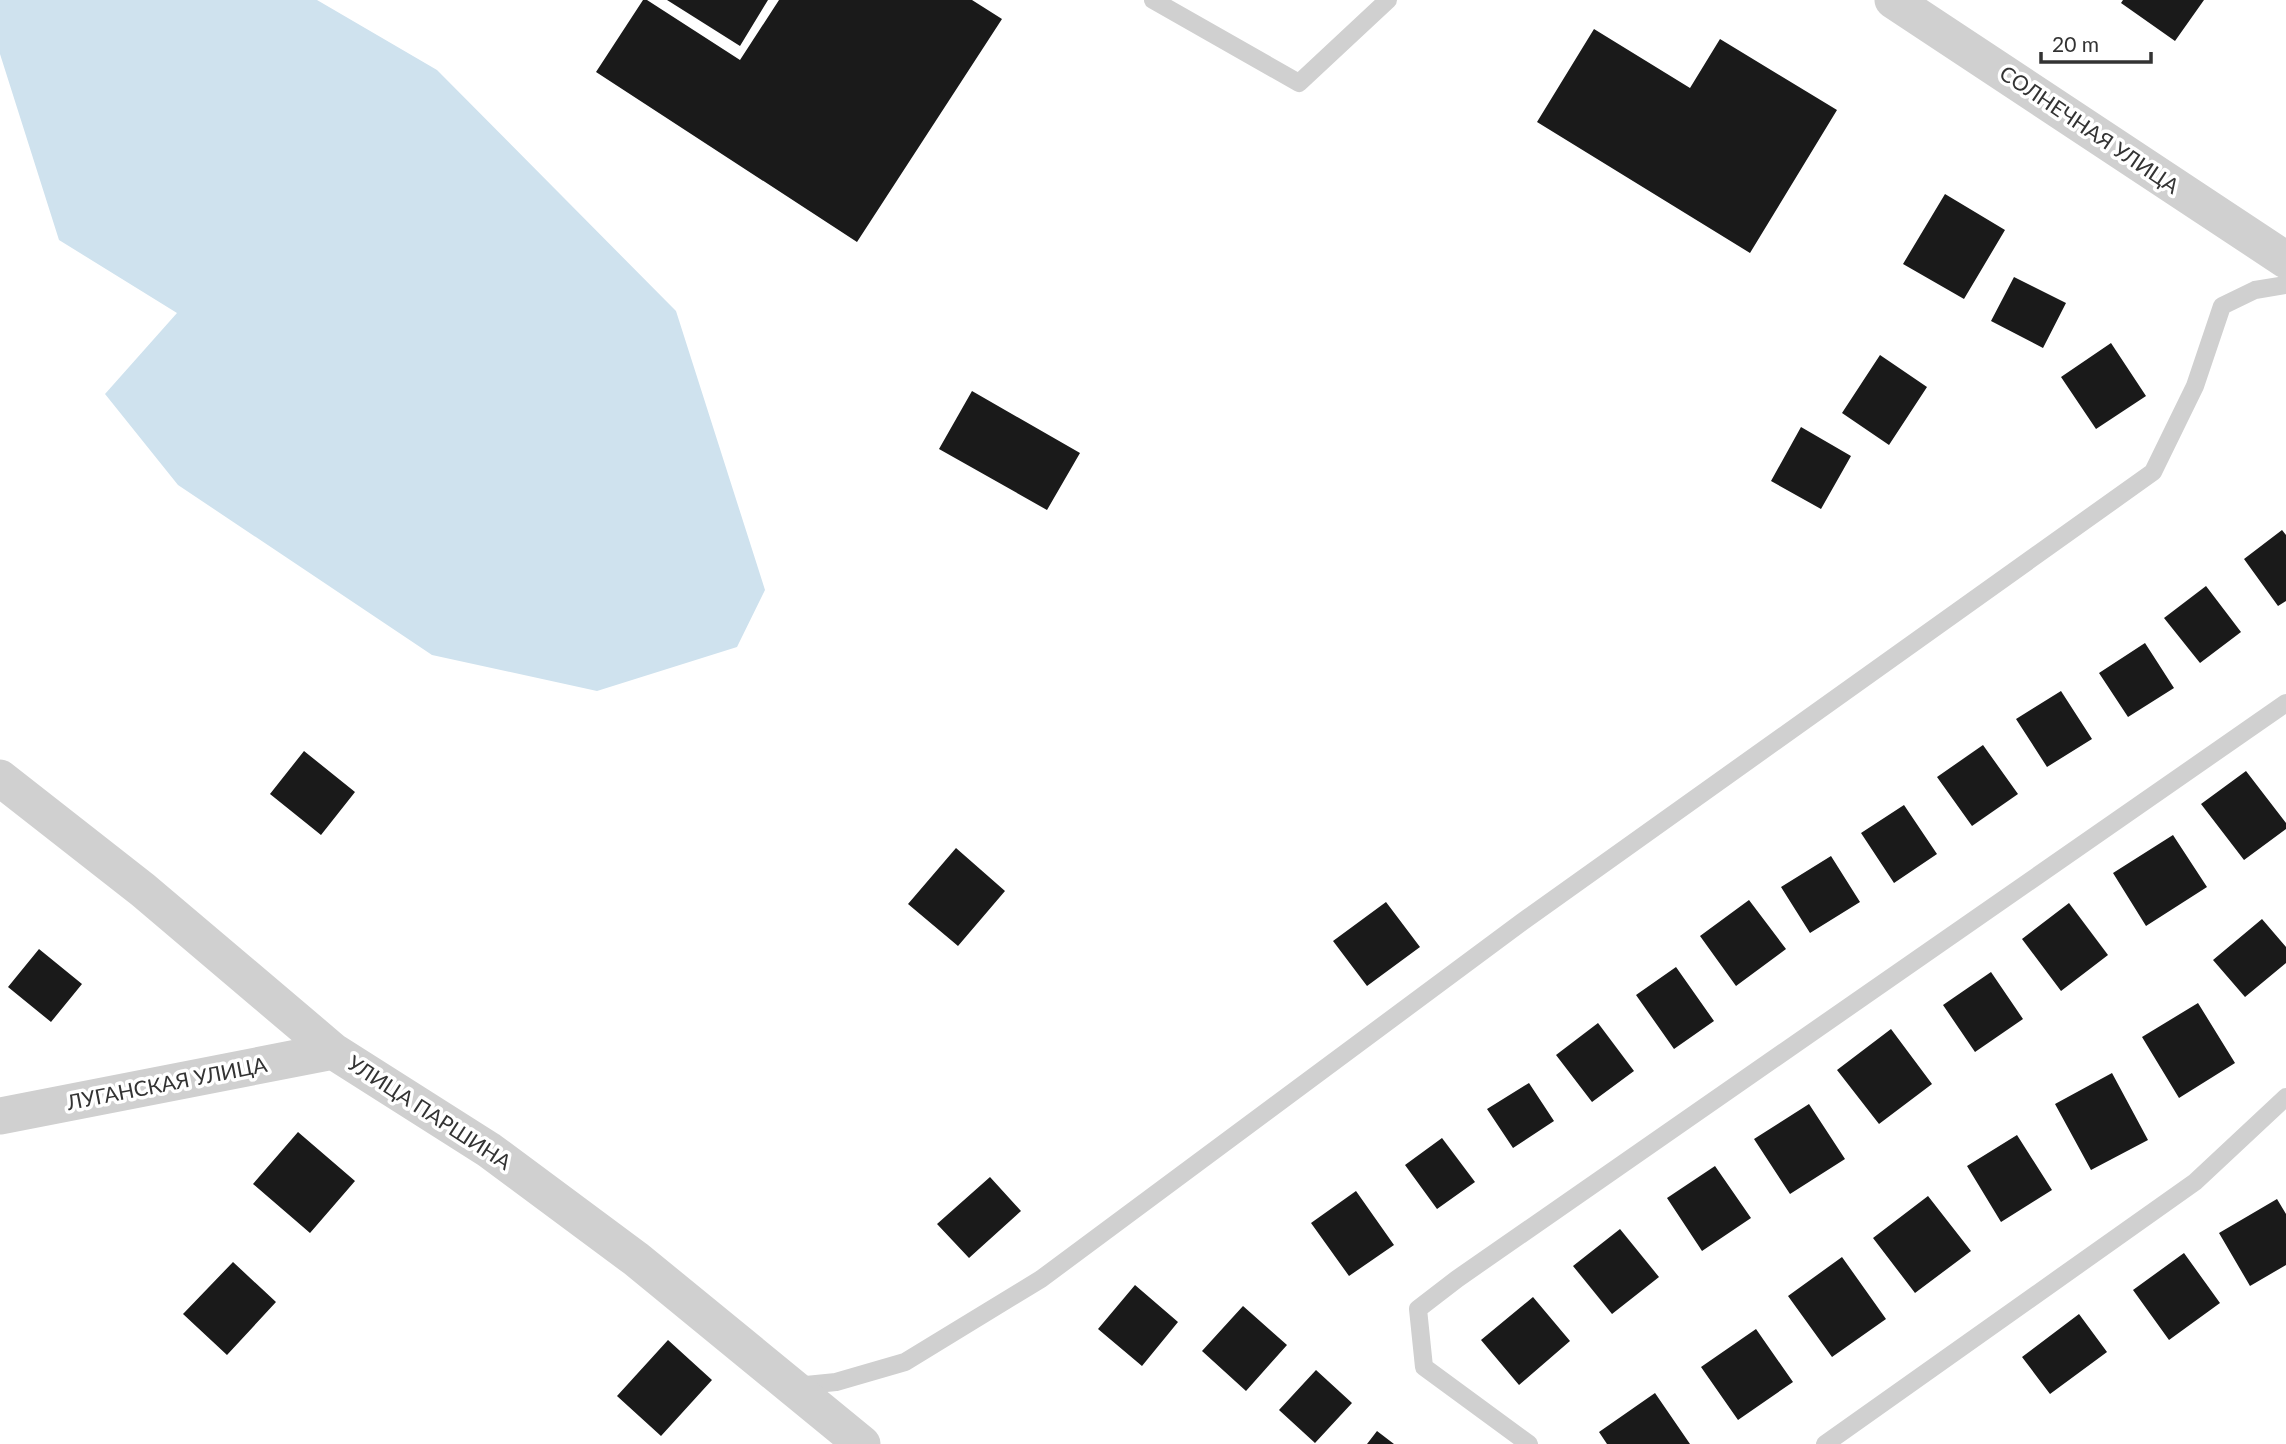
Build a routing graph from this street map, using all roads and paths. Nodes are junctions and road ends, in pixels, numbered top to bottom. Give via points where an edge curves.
1 (1153, 0) edge
2 (1388, 0) edge
3 (1893, 0) edge
4 (2286, 260) edge
5 (2286, 285) edge
6 (2286, 703) edge
7 (0, 778) edge
8 (333, 1051) junction
9 (2286, 1097) edge
10 (0, 1116) edge
11 (789, 1387) junction
12 (862, 1444) edge
13 (1528, 1444) edge
14 (1825, 1444) edge

1 - 2 lane via 1299,83
3 - 4 street, СОЛНЕЧНАЯ УЛИЦА
5 - 11 lane via 2255,290 2222,306 2195,386 2153,472 1522,922 1041,1279 905,1362 836,1382
6 - 13 lane via 1418,1309 1424,1367
7 - 8 street, УЛИЦА ПАРШИНА via 143,890
8 - 10 street, ЛУГАНСКАЯ УЛИЦА
8 - 11 street, УЛИЦА ПАРШИНА via 500,1157 636,1259
9 - 14 lane via 2194,1182
11 - 12 street, УЛИЦА ПАРШИНА

